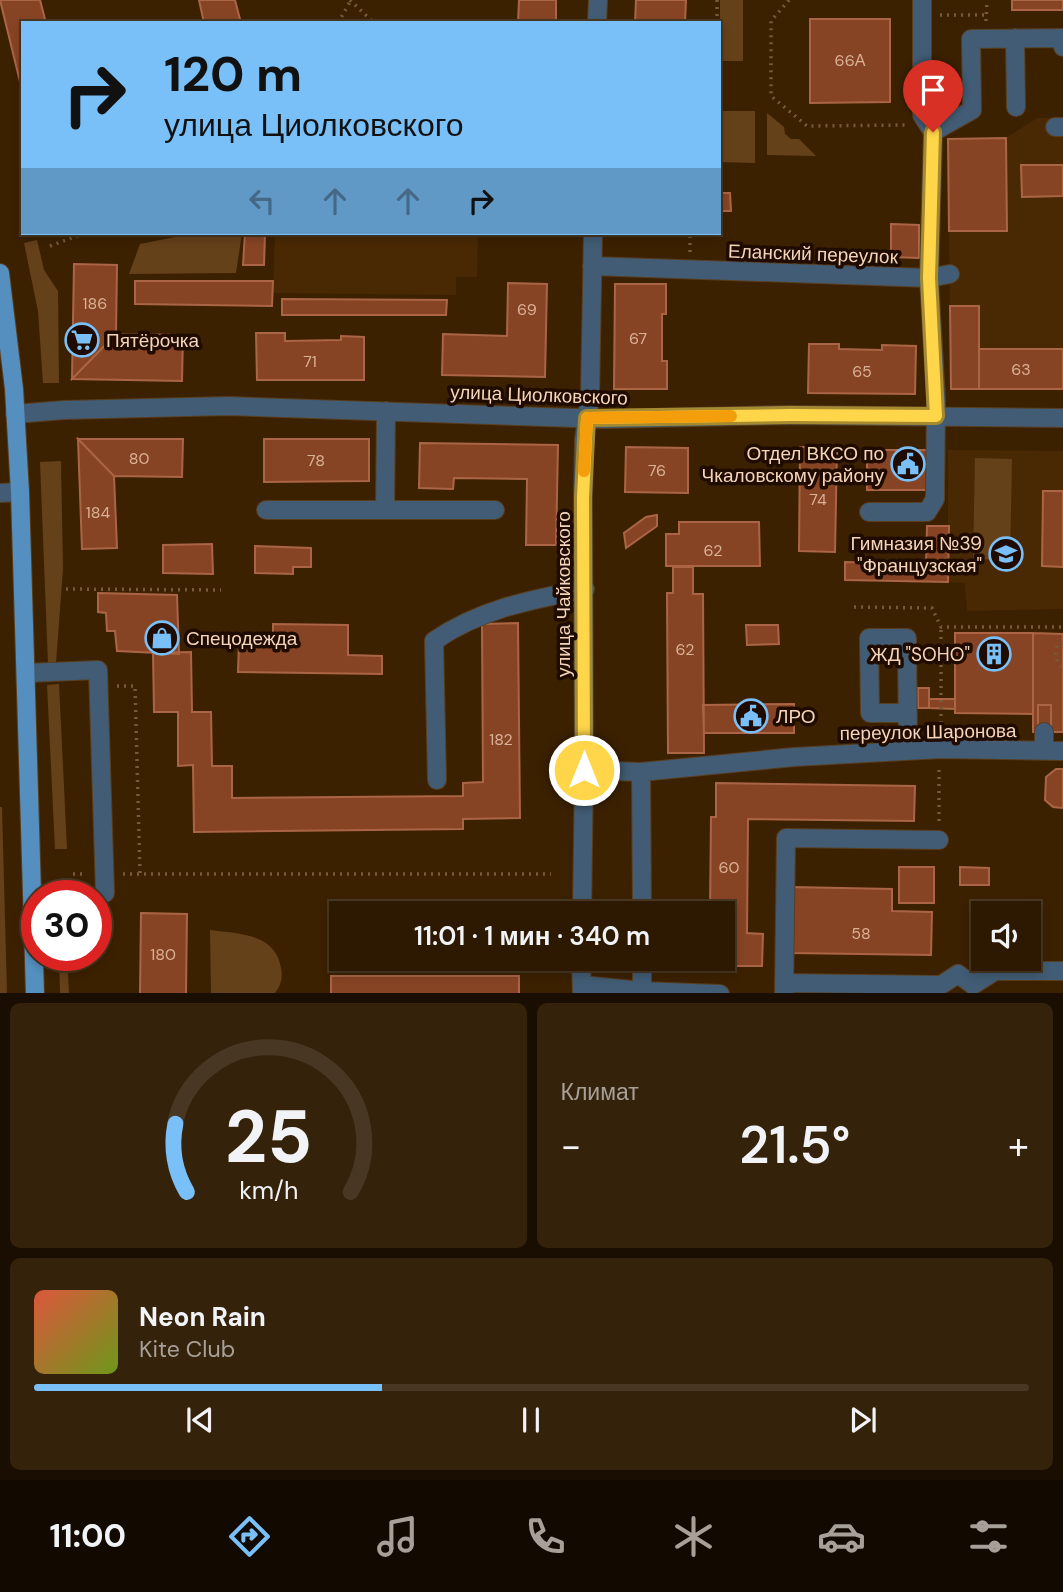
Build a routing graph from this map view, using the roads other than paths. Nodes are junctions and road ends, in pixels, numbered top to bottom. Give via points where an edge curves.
1 (598, 0) edge
2 (922, 7) edge
3 (597, 21) edge
4 (1015, 38) junction
5 (1063, 47) edge
6 (1016, 107) dead end
7 (932, 129) junction
8 (593, 235) edge
9 (592, 266) junction
10 (0, 274) edge
11 (950, 274) dead end
12 (929, 278) junction
13 (386, 411) junction
14 (15, 414) junction
15 (936, 416) junction
16 (587, 418) junction
17 (1063, 418) edge
18 (20, 492) junction
19 (0, 493) edge
20 (266, 510) dead end
21 (385, 510) junction
22 (495, 510) dead end
23 (869, 512) dead end
24 (585, 589) junction
25 (26, 673) junction
26 (907, 713) junction
27 (1044, 732) dead end
28 (908, 751) junction
29 (1044, 751) junction
30 (1063, 751) edge
31 (584, 770) junction
32 (641, 772) junction
33 (437, 780) dead end
34 (939, 840) road end
35 (105, 880) edge
36 (582, 901) edge
37 (642, 901) edge
38 (581, 971) edge
39 (642, 971) edge
40 (1063, 971) edge
41 (784, 988) edge
42 (582, 989) edge
43 (973, 989) edge
44 (642, 990) junction
45 (35, 993) edge
46 (720, 993) edge

1 - 3 street
2 - 7 street via 922,115
4 - 5 street via 1063,38
4 - 6 street
4 - 7 street via 971,38 972,110
7 - 12 street
8 - 9 street, улица Чайковского
9 - 12 street, Еланский переулок
9 - 16 street, улица Чайковского
10 - 14 main road
11 - 12 street, Еланский переулок
12 - 15 street
13 - 14 street, улица Циолковского via 228,406
13 - 16 street, улица Циолковского
13 - 21 street
14 - 18 main road
15 - 16 street, улица Циолковского
15 - 17 street, улица Циолковского
15 - 23 street via 935,499 927,512
16 - 24 street, улица Чайковского
18 - 19 street
18 - 25 main road
20 - 21 street
21 - 22 street
24 - 31 street, улица Чайковского
24 - 33 street via 505,606 458,624 434,641
25 - 35 street via 98,670
25 - 45 main road
26 - 26 street via 865,712 869,638 907,638
26 - 28 street
27 - 29 street
28 - 29 street, переулок Шаронова
28 - 32 street, переулок Шаронова
29 - 30 street, переулок Шаронова
31 - 32 street, переулок Шаронова
31 - 36 street, улица Чайковского
32 - 37 street
34 - 41 street via 786,838
38 - 42 street
39 - 44 street
40 - 43 street via 995,971
41 - 43 street via 941,985 958,974
42 - 44 street
44 - 46 street

